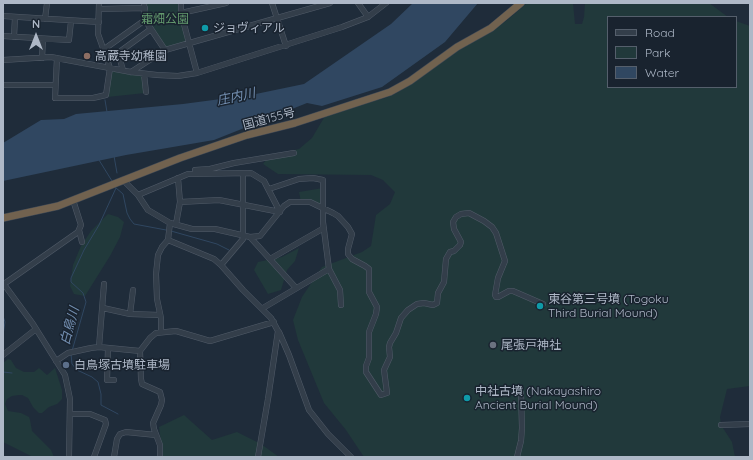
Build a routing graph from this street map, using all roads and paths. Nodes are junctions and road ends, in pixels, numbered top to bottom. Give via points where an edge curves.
1 (47, 3) edge
2 (99, 3) edge
3 (181, 3) edge
4 (226, 3) edge
5 (272, 3) edge
6 (330, 3) edge
7 (358, 3) edge
8 (386, 3) edge
9 (521, 3) edge
10 (144, 6) edge
11 (99, 10) junction
12 (181, 13) junction
13 (3, 16) edge
14 (15, 16) junction
15 (368, 17) junction
16 (277, 18) junction
17 (45, 19) junction
18 (145, 20) junction
19 (71, 21) junction
20 (99, 22) junction
21 (151, 29) junction
22 (3, 36) edge
23 (14, 37) junction
24 (43, 38) junction
25 (189, 44) junction
26 (286, 46) junction
27 (104, 50) junction
28 (165, 50) junction
29 (42, 58) junction
30 (57, 58) junction
31 (3, 60) edge
32 (110, 68) junction
33 (123, 70) junction
34 (131, 72) junction
35 (144, 74) junction
36 (197, 74) junction
37 (3, 85) edge
38 (55, 85) junction
39 (146, 92) dead end
40 (294, 153) dead end
41 (243, 173) junction
42 (178, 178) junction
43 (123, 180) junction
44 (269, 189) junction
45 (138, 195) junction
46 (73, 200) junction
47 (180, 202) junction
48 (242, 204) junction
49 (323, 208) junction
50 (280, 212) junction
51 (3, 218) edge
52 (172, 224) junction
53 (324, 228) junction
54 (79, 230) junction
55 (244, 236) junction
56 (168, 237) junction
57 (250, 237) junction
58 (82, 242) dead end
59 (270, 259) junction
60 (221, 265) junction
61 (328, 269) junction
62 (3, 284) edge
63 (104, 284) dead end
64 (296, 288) junction
65 (133, 290) dead end
66 (543, 304) dead end
67 (341, 305) dead end
68 (103, 308) junction
69 (263, 308) junction
70 (130, 314) junction
71 (160, 315) junction
72 (274, 322) junction
73 (36, 329) junction
74 (161, 331) junction
75 (278, 331) junction
76 (99, 347) junction
77 (108, 348) junction
78 (140, 351) junction
79 (3, 355) edge
80 (56, 361) junction
81 (114, 380) dead end
82 (521, 393) dead end
83 (70, 414) junction
84 (750, 424) edge
85 (721, 425) dead end
86 (156, 435) junction
87 (69, 457) edge
88 (94, 457) edge
89 (114, 457) edge
90 (160, 457) edge
91 (258, 457) edge
92 (351, 457) edge
93 (517, 457) edge

1 - 17 street
2 - 11 street
3 - 12 street
4 - 12 street
5 - 16 street
6 - 16 street
7 - 15 street
8 - 15 street
9 - 43 highway, 国道155号 via 491,28 457,47 410,81 390,92 295,123 247,135
10 - 11 street
10 - 18 street
11 - 20 street
12 - 25 street
13 - 14 street
14 - 17 street
14 - 23 street
15 - 26 street
16 - 25 street
16 - 26 street
17 - 19 street
18 - 21 street
18 - 27 street
19 - 20 street
19 - 24 street via 69,40
20 - 27 street via 98,34
21 - 28 street
21 - 33 street via 118,53
22 - 23 street
23 - 24 street
24 - 29 street
25 - 28 street
25 - 36 street
26 - 36 street
27 - 32 street
28 - 34 street
29 - 30 street
29 - 31 street
30 - 32 street
30 - 38 street
32 - 33 street
32 - 38 street via 106,95 93,98 55,98
33 - 34 street
34 - 35 street
35 - 36 street
35 - 39 street
37 - 38 street
40 - 42 street via 187,171
41 - 42 street via 188,174
41 - 44 street via 257,176
41 - 48 street
42 - 45 street
42 - 47 street
43 - 45 street
43 - 46 highway, 国道155号
44 - 49 street via 299,179 323,180
44 - 50 street
45 - 52 street via 148,210
46 - 51 highway, 国道155号
46 - 54 street via 81,225
47 - 48 street via 219,200
47 - 52 street
48 - 50 street
48 - 55 street
49 - 50 street via 310,202 290,202
49 - 53 street
49 - 66 street via 338,216 350,230 352,234 348,254 369,269 369,292 377,310 369,332 366,372 381,396 387,393 384,370 390,357 390,343 401,318 408,310 417,304 436,303 444,282 446,259 461,242 454,229 454,222 461,214 469,213 484,221 496,234 505,261 498,278 496,297 513,291
50 - 57 street via 260,236
52 - 55 street via 192,229 215,229
52 - 56 street
53 - 59 street
53 - 61 street
54 - 58 street
54 - 62 street
55 - 57 street
55 - 60 street
56 - 60 street via 214,259
56 - 71 street via 157,260 156,293
57 - 59 street
59 - 64 street
60 - 69 street
61 - 64 street
61 - 67 street via 340,290
62 - 73 street
63 - 68 street
64 - 69 street
65 - 70 street
68 - 70 street
68 - 76 street
69 - 72 street
70 - 71 street
71 - 74 street
72 - 74 street via 210,341 176,331
72 - 75 street
73 - 79 street
73 - 80 street
74 - 78 street
75 - 91 street
75 - 92 street via 309,410
76 - 77 street
76 - 80 street via 68,353
77 - 78 street
77 - 81 street via 107,380
78 - 86 street via 142,384 160,392 162,400 153,424
80 - 83 street via 65,375
82 - 93 street via 522,428
83 - 87 street
83 - 88 street via 90,414 105,420 106,424
84 - 85 street
86 - 89 street via 126,432 120,434
86 - 90 street via 160,445

